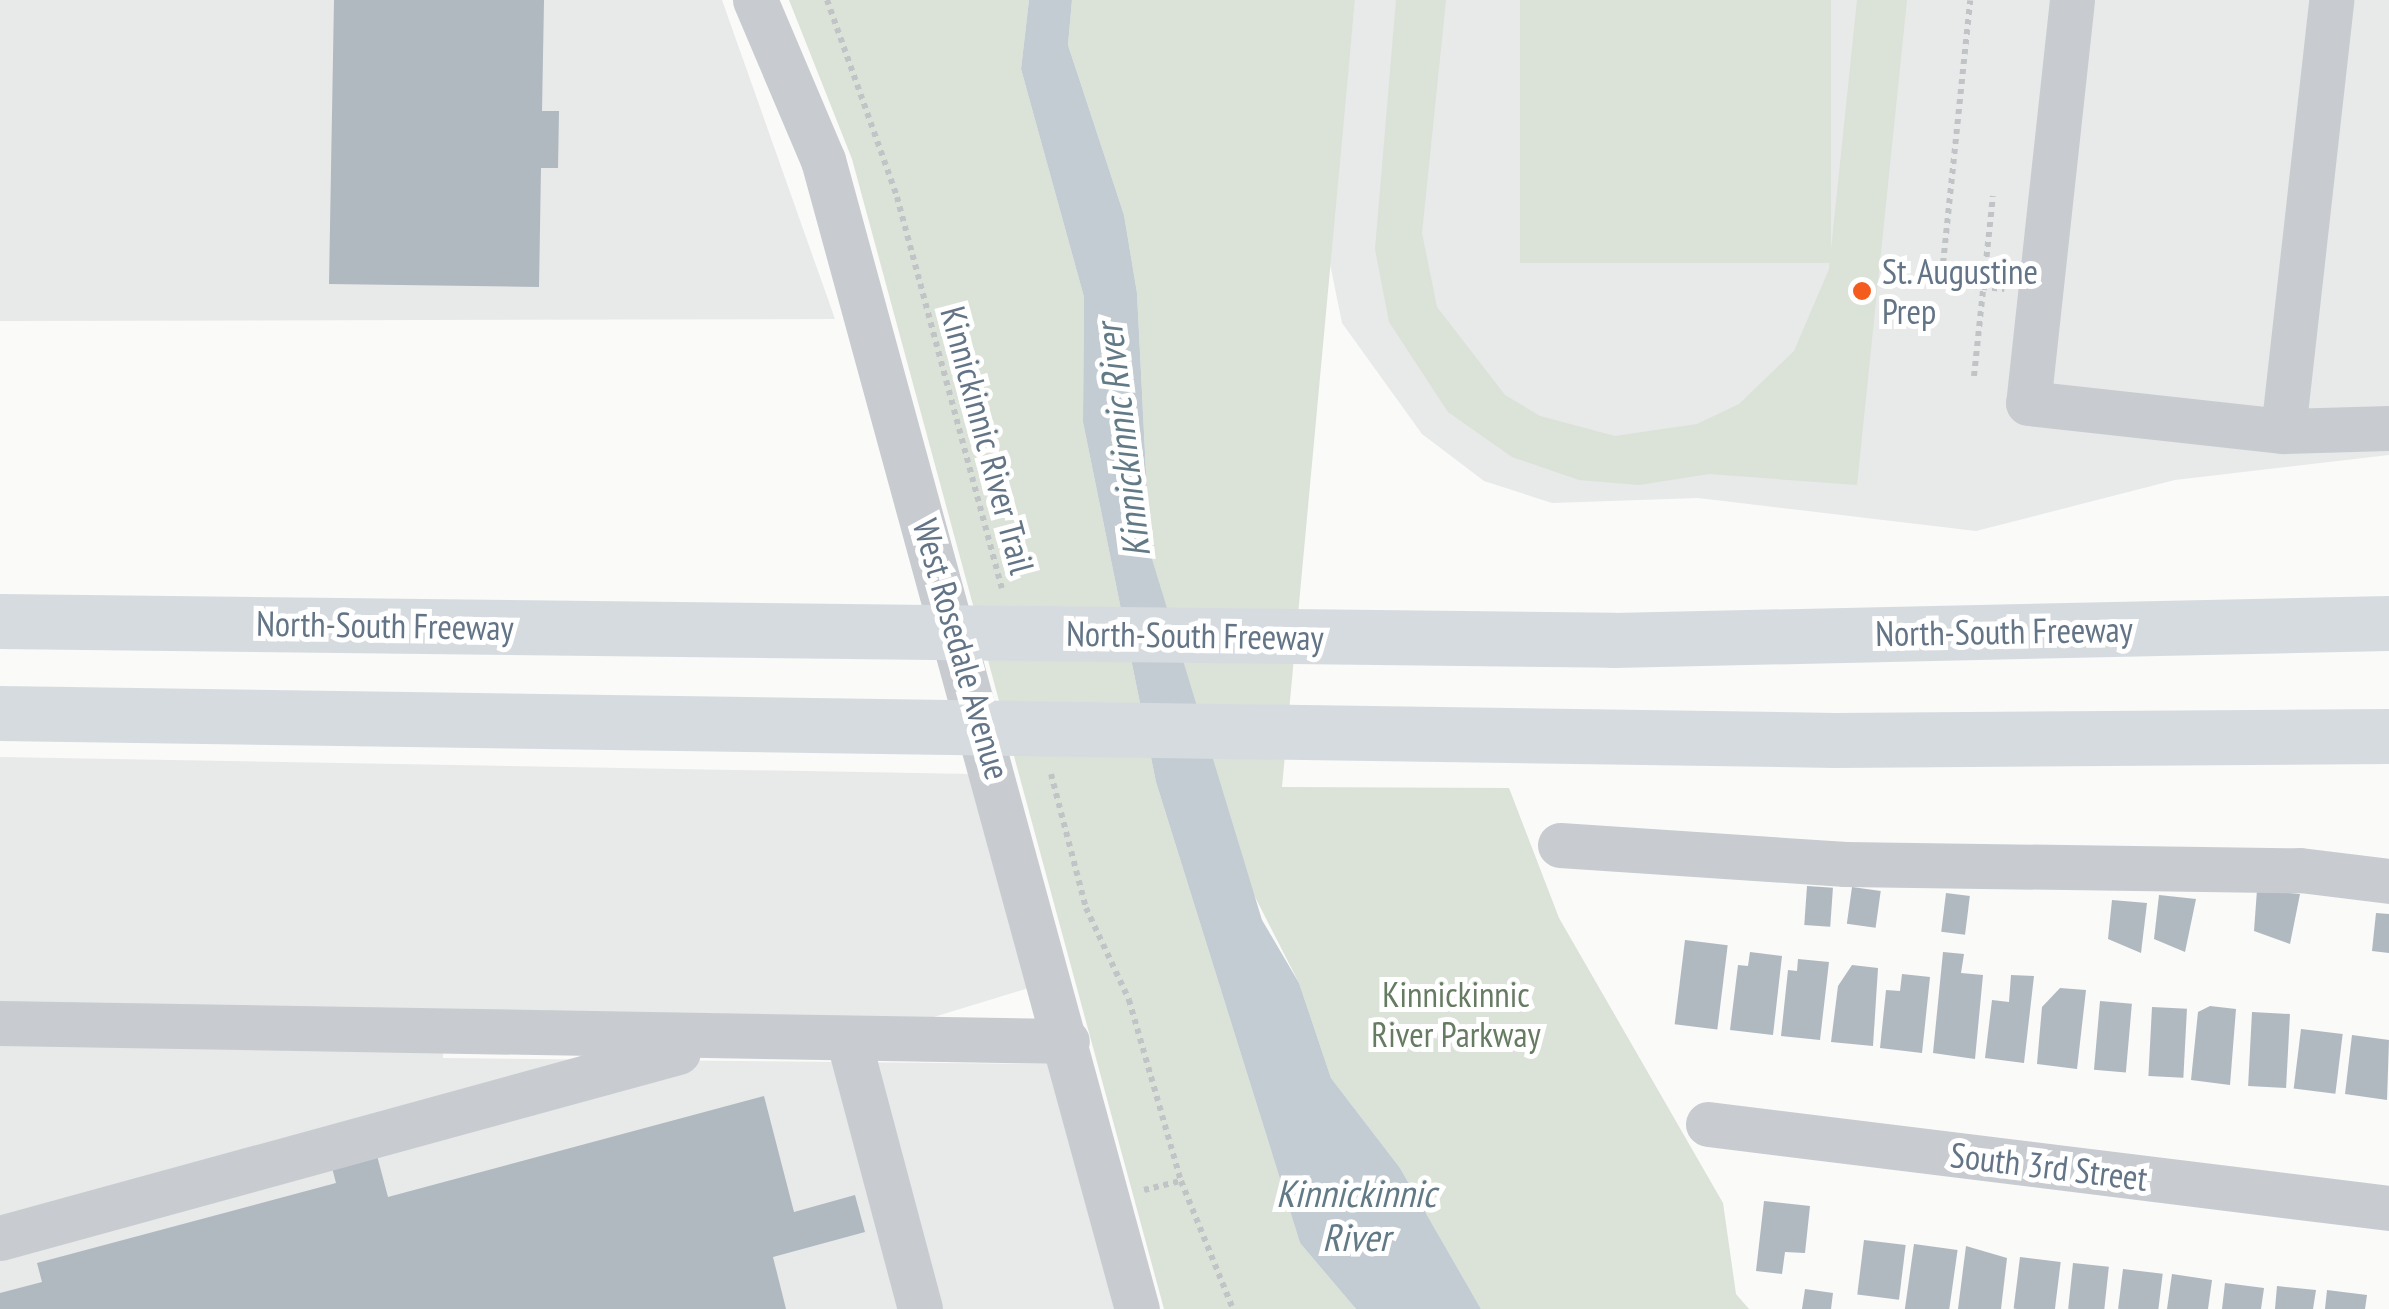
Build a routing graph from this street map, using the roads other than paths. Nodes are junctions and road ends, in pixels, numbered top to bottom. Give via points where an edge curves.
1 (755, 0) edge
2 (2072, 0) edge
3 (2327, 0) edge
4 (2389, 428) edge
5 (2284, 431) junction
6 (0, 620) edge
7 (2389, 623) edge
8 (0, 712) edge
9 (2389, 736) edge
10 (1560, 845) dead end
11 (2389, 881) edge
12 (0, 1023) edge
13 (742, 1036) junction
14 (848, 1038) junction
15 (1066, 1040) junction
16 (1708, 1124) dead end
17 (2389, 1208) edge
18 (0, 1238) edge
19 (920, 1309) edge
20 (1138, 1309) edge

1 - 15 street, West Rosedale Avenue via 823,160
2 - 5 street via 2028,403
3 - 5 street
4 - 5 street
6 - 7 highway, North-South Freeway via 1344,636
8 - 9 highway via 1361,733
10 - 11 street via 1845,864 2300,870
12 - 13 street
13 - 14 street
13 - 18 street via 472,1101
14 - 15 street
14 - 19 street
15 - 20 street, West Rosedale Avenue
16 - 17 street, South 3rd Street

